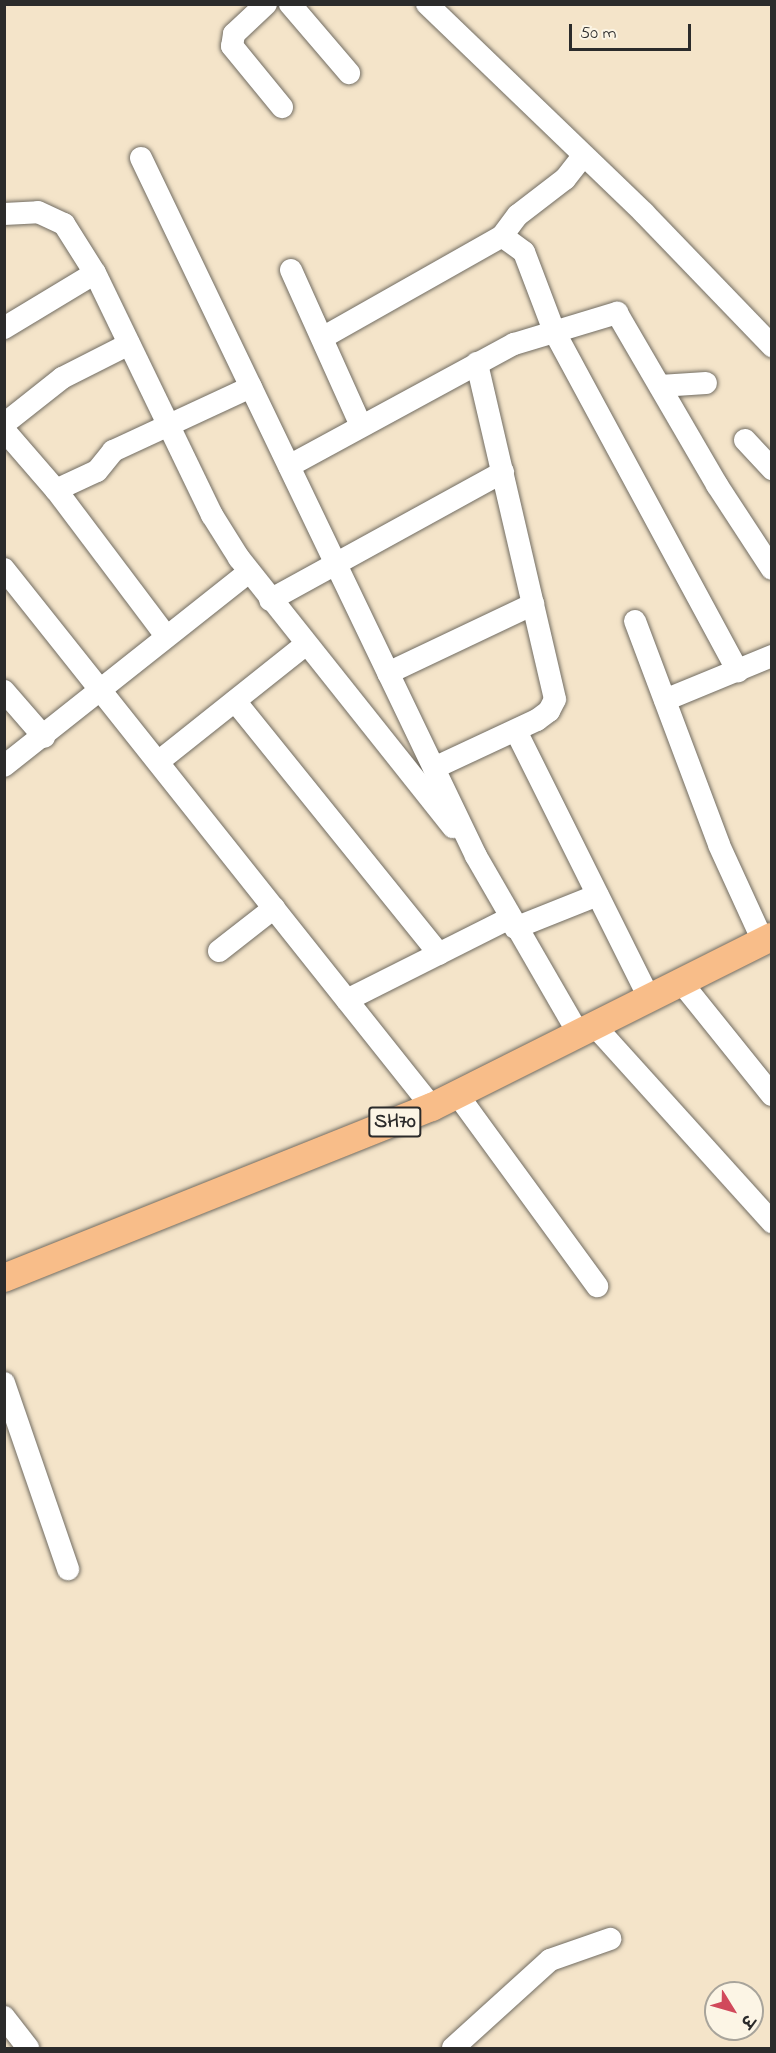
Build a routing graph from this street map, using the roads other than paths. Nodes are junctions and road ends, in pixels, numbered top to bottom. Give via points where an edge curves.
1 (266, 4) edge
2 (290, 4) edge
3 (427, 4) edge
4 (350, 74) dead end
5 (282, 106) dead end
6 (583, 156) junction
7 (141, 158) dead end
8 (4, 214) edge
9 (502, 236) junction
10 (291, 270) dead end
11 (95, 273) junction
12 (4, 328) edge
13 (554, 331) junction
14 (322, 338) junction
15 (129, 344) junction
16 (771, 346) edge
17 (477, 363) junction
18 (706, 383) dead end
19 (660, 386) junction
20 (251, 387) junction
21 (4, 424) edge
22 (361, 426) junction
23 (169, 427) junction
24 (4, 430) edge
25 (745, 440) dead end
26 (289, 466) junction
27 (771, 469) edge
28 (502, 472) junction
29 (56, 490) junction
30 (336, 564) junction
31 (771, 567) edge
32 (4, 568) edge
33 (249, 572) junction
34 (270, 600) junction
35 (533, 604) junction
36 (635, 621) dead end
37 (166, 636) junction
38 (305, 645) junction
39 (771, 656) edge
40 (738, 671) junction
41 (388, 673) junction
42 (101, 690) junction
43 (4, 691) edge
44 (235, 700) junction
45 (665, 700) junction
46 (516, 731) junction
47 (44, 737) junction
48 (158, 762) junction
49 (4, 766) edge
50 (434, 768) junction
51 (476, 856) junction
52 (598, 895) junction
53 (274, 908) junction
54 (513, 923) junction
55 (767, 939) edge
56 (219, 951) dead end
57 (439, 954) junction
58 (681, 982) junction
59 (649, 998) junction
60 (347, 1000) junction
61 (586, 1029) junction
62 (457, 1094) junction
63 (771, 1095) edge
64 (432, 1107) junction
65 (771, 1222) edge
66 (4, 1278) edge
67 (597, 1286) dead end
68 (4, 1383) edge
69 (68, 1569) dead end
70 (610, 1939) dead end
71 (4, 2016) edge
72 (28, 2049) edge
73 (453, 2049) edge

1 - 5 street via 234,34 232,46
2 - 4 street
3 - 6 street
6 - 9 street via 565,179 518,215
6 - 16 street via 644,213
7 - 20 street
8 - 11 street via 38,212 64,224
9 - 13 street via 524,252
9 - 14 street
10 - 14 street
11 - 12 street
11 - 15 street
13 - 17 street via 514,344
13 - 19 street via 618,313
13 - 40 street
14 - 22 street
15 - 21 street via 62,378
15 - 23 street
17 - 22 street
17 - 28 street
18 - 19 street
19 - 31 street via 717,485
20 - 23 street
20 - 26 street
22 - 26 street
23 - 29 street via 113,451 97,471
23 - 33 street via 212,515
24 - 29 street
25 - 27 street
26 - 30 street
28 - 30 street
28 - 35 street
29 - 37 street
30 - 34 street
30 - 41 street
32 - 42 street
33 - 34 street
33 - 37 street
34 - 38 street
35 - 41 street
35 - 46 street via 555,699 549,711
36 - 45 street
37 - 42 street
38 - 44 street
38 - 51 street
39 - 40 street
40 - 45 street
41 - 50 street
42 - 47 street
42 - 48 street
43 - 47 street
44 - 48 street
44 - 57 street
45 - 55 street via 719,845
46 - 50 street
46 - 52 street
47 - 49 street
48 - 53 street
50 - 51 street
51 - 54 street
52 - 54 street
52 - 59 street
53 - 56 street
53 - 60 street
54 - 57 street
54 - 61 street
55 - 58 main road, SH70
57 - 60 street
58 - 59 main road, SH70
58 - 63 street
59 - 61 main road, SH70
60 - 64 street
61 - 62 main road, SH70
61 - 65 street
62 - 64 main road, SH70
62 - 67 street
64 - 66 main road, SH70
68 - 69 street
70 - 73 street via 550,1960
71 - 72 street

